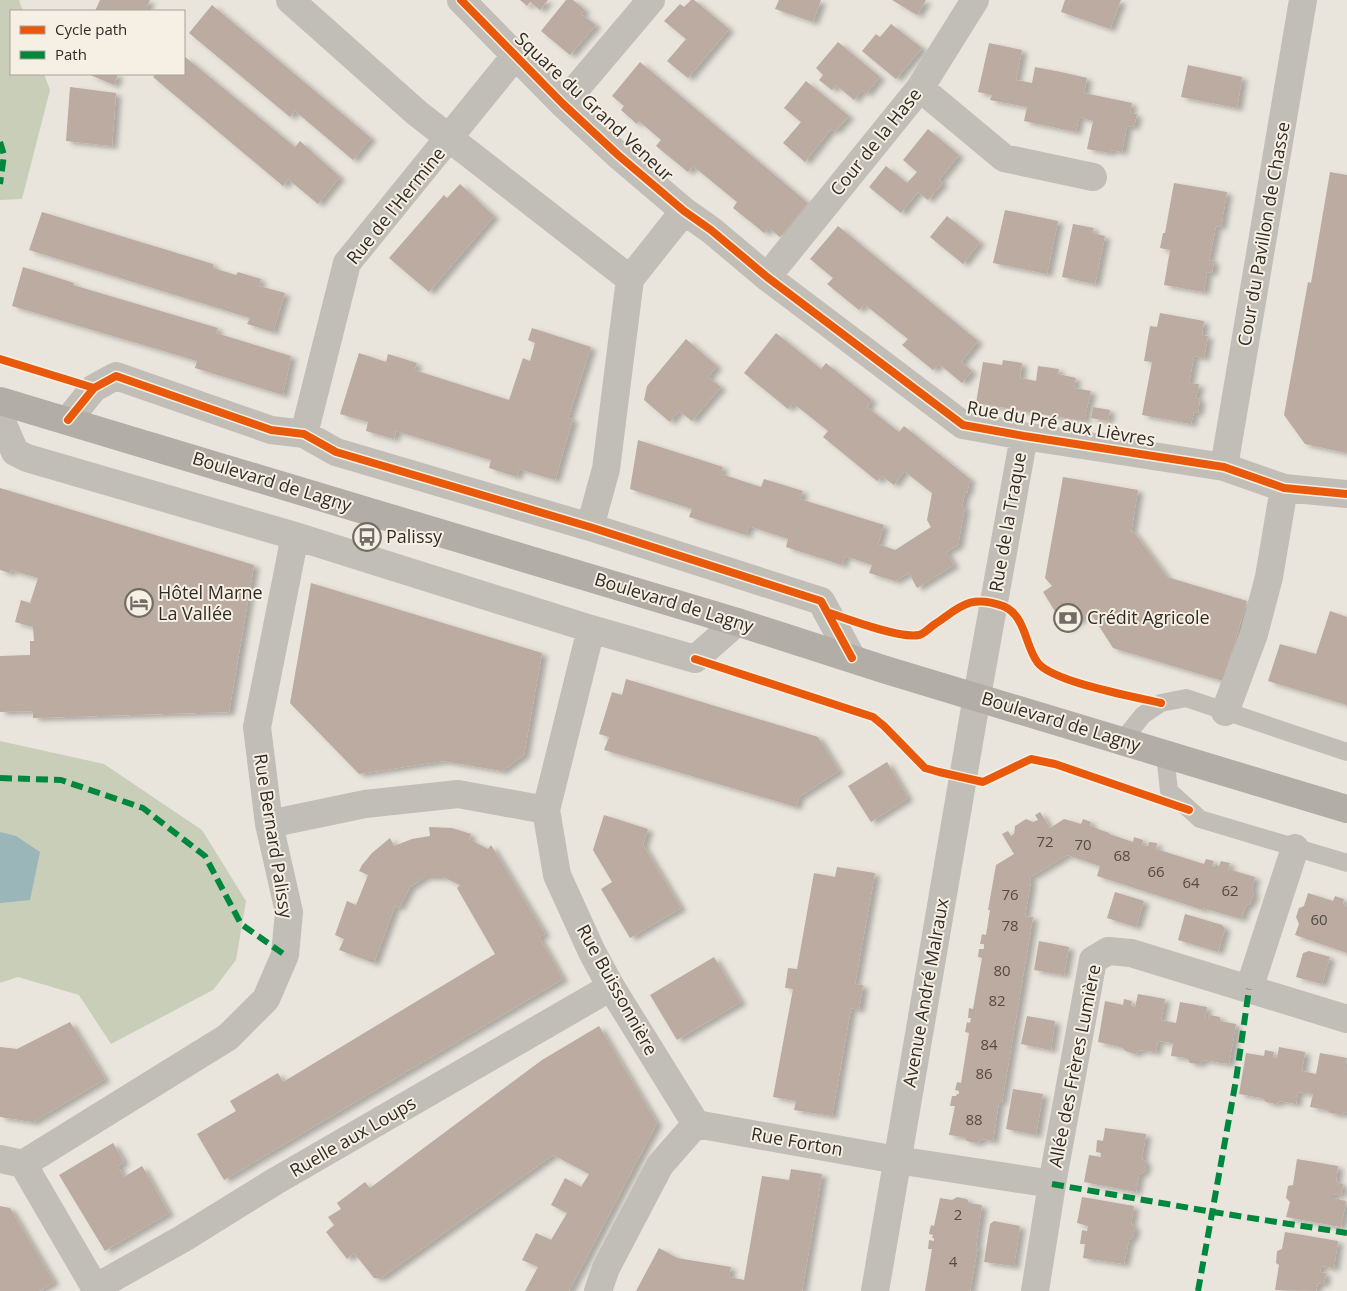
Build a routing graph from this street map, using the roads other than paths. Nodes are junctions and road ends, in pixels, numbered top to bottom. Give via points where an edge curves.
1 (290, 0) edge
2 (461, 0) edge
3 (651, 0) edge
4 (975, 0) edge
5 (1303, 0) edge
6 (516, 56) junction
7 (920, 88) junction
8 (562, 104) junction
9 (450, 138) junction
10 (1092, 177) dead end
11 (684, 211) junction
12 (711, 230) joint
13 (767, 277) junction
14 (630, 279) junction
15 (0, 401) edge
16 (0, 412) edge
17 (68, 420) junction
18 (304, 434) junction
19 (1024, 436) junction
20 (1224, 467) junction
21 (1284, 488) junction
22 (1347, 494) edge
23 (590, 527) junction
24 (295, 536) junction
25 (737, 622) junction
26 (591, 630) junction
27 (852, 658) junction
28 (977, 696) junction
29 (1225, 712) junction
30 (1122, 741) junction
31 (1347, 752) edge
32 (1165, 754) junction
33 (546, 810) junction
34 (1347, 810) edge
35 (269, 824) junction
36 (1295, 848) junction
37 (1347, 863) edge
38 (611, 987) junction
39 (1249, 989) junction
40 (1347, 1020) edge
41 (696, 1124) junction
42 (897, 1160) junction
43 (12, 1161) edge
44 (1052, 1184) junction
45 (96, 1289) edge
46 (598, 1291) edge
47 (875, 1291) edge
48 (1035, 1291) edge

1 - 9 street via 417,113
2 - 6 street, Square du Grand Veneur
3 - 8 street
4 - 7 street, Cour de la Hase
5 - 20 street, Cour du Pavillon de Chasse
6 - 8 street, Square du Grand Veneur
6 - 9 street, Rue de l'Hermine
7 - 10 street via 1004,158
7 - 13 street, Cour de la Hase
8 - 11 street, Square du Grand Veneur
9 - 14 street
9 - 18 street, Rue de l'Hermine via 347,264
11 - 12 street, Square du Grand Veneur
11 - 14 street
12 - 13 street, Rue du Pré aux Lièvres
13 - 19 street, Rue du Pré aux Lièvres via 963,425
14 - 23 street via 606,469
15 - 17 main road, Boulevard de Lagny
16 - 24 street via 15,452 27,458
17 - 18 street via 94,388 116,376 271,430
17 - 25 main road, Boulevard de Lagny
18 - 23 street via 336,452
19 - 20 street, Rue du Pré aux Lièvres
19 - 28 street, Rue de la Traque
20 - 21 street, Rue du Pré aux Lièvres
21 - 22 street, Rue du Pré aux Lièvres
21 - 29 street via 1269,576 1254,634
23 - 27 street via 821,601
24 - 26 street
24 - 35 street, Rue Bernard Palissy via 257,727
25 - 26 street via 695,659
25 - 27 main road, Boulevard de Lagny
26 - 33 street, Rue Buissonnière
27 - 28 main road, Boulevard de Lagny
28 - 30 main road, Boulevard de Lagny
28 - 42 street, Avenue André Malraux
29 - 30 lane via 1186,698 1161,703 1143,715
29 - 31 lane
30 - 32 main road, Boulevard de Lagny
32 - 34 main road, Boulevard de Lagny
32 - 36 lane via 1169,791 1200,819
33 - 35 street via 458,794 365,804
33 - 38 street, Rue Buissonnière via 557,875
35 - 43 street, Rue Bernard Palissy via 289,912 285,955 266,999 228,1037
36 - 37 lane
36 - 39 street
38 - 41 street, Rue Buissonnière
38 - 45 street, Ruelle aux Loups
39 - 40 street, Allée des Frères Lumière
39 - 44 street, Allée des Frères Lumière via 1130,953 1108,951 1093,960
41 - 42 street, Rue Forton
41 - 46 street via 660,1165 606,1268
42 - 44 street, Allée des Frères Lumière
42 - 47 street, Avenue André Malraux
43 - 45 street
44 - 48 street, Allée des Frères Lumière

